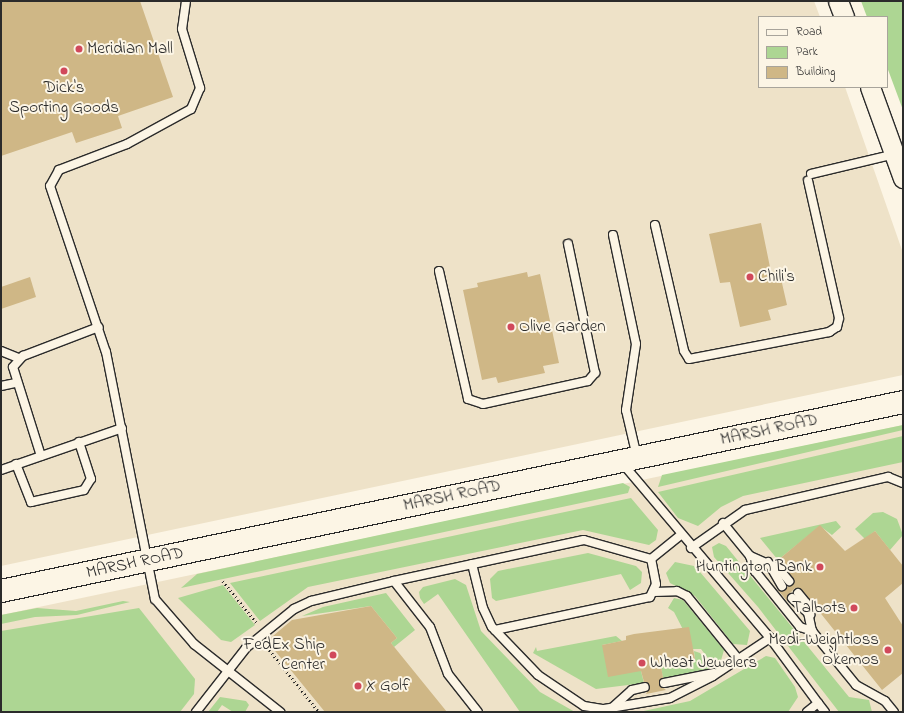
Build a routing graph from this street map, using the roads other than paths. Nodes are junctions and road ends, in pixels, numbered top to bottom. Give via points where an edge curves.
1 (186, 1) edge
2 (838, 1) edge
3 (844, 16) edge
4 (870, 88) edge
5 (896, 154) junction
6 (903, 178) edge
7 (655, 226) dead end
8 (612, 234) dead end
9 (568, 244) dead end
10 (439, 271) dead end
11 (99, 327) junction
12 (1, 352) edge
13 (18, 358) junction
14 (15, 383) junction
15 (1, 386) edge
16 (903, 402) edge
17 (122, 428) junction
18 (79, 442) junction
19 (41, 456) junction
20 (629, 459) junction
21 (16, 464) junction
22 (1, 470) edge
23 (903, 483) edge
24 (723, 522) junction
25 (681, 535) junction
26 (691, 548) junction
27 (750, 556) junction
28 (651, 559) junction
29 (146, 560) junction
30 (472, 564) junction
31 (394, 581) junction
32 (785, 584) dead end
33 (1, 591) edge
34 (654, 592) junction
35 (795, 595) dead end
36 (495, 630) junction
37 (812, 631) junction
38 (770, 638) junction
39 (739, 660) junction
40 (226, 671) junction
41 (721, 671) junction
42 (664, 683) dead end
43 (645, 687) dead end
44 (818, 703) junction
45 (612, 708) junction
46 (196, 712) edge
47 (280, 712) edge
48 (478, 712) edge
49 (807, 712) edge
50 (825, 712) edge
51 (894, 712) edge

1 - 11 lane via 182,29 200,88 191,109 127,144 59,170 51,181
2 - 3 street
4 - 5 street
5 - 6 street
5 - 7 lane via 810,177 839,318 837,327 829,332 690,359 684,351
8 - 20 lane via 636,344 626,410
9 - 10 lane via 595,373 588,381 477,405 468,399
11 - 13 lane
11 - 17 lane
12 - 13 lane
13 - 14 lane via 12,372
14 - 15 lane
14 - 19 lane
16 - 20 main road, MARSH ROAD
17 - 18 lane
17 - 29 lane
18 - 19 lane
18 - 21 lane via 91,479 84,490 31,502
19 - 21 lane
20 - 25 lane
20 - 29 main road, MARSH ROAD
21 - 22 lane
23 - 24 lane via 888,477 744,510
24 - 26 lane
24 - 27 lane
25 - 26 lane
25 - 28 lane
26 - 38 lane
27 - 32 lane via 768,562
27 - 37 lane via 755,571 800,627
28 - 30 lane via 584,540
28 - 34 lane
29 - 33 main road, MARSH ROAD
29 - 40 lane via 159,605 194,644
30 - 31 lane
30 - 36 lane via 485,615
31 - 40 lane via 302,604 246,648
31 - 48 lane via 430,627 448,674
34 - 36 lane via 645,599
34 - 39 lane via 677,591 687,596
35 - 37 lane via 810,615
36 - 45 lane via 554,688 584,706
37 - 51 lane via 856,685 885,701
38 - 39 lane
38 - 44 lane
39 - 41 lane
40 - 46 lane
40 - 47 lane
41 - 42 lane
41 - 45 lane via 670,698
43 - 45 lane via 632,690
44 - 49 lane
44 - 50 lane

